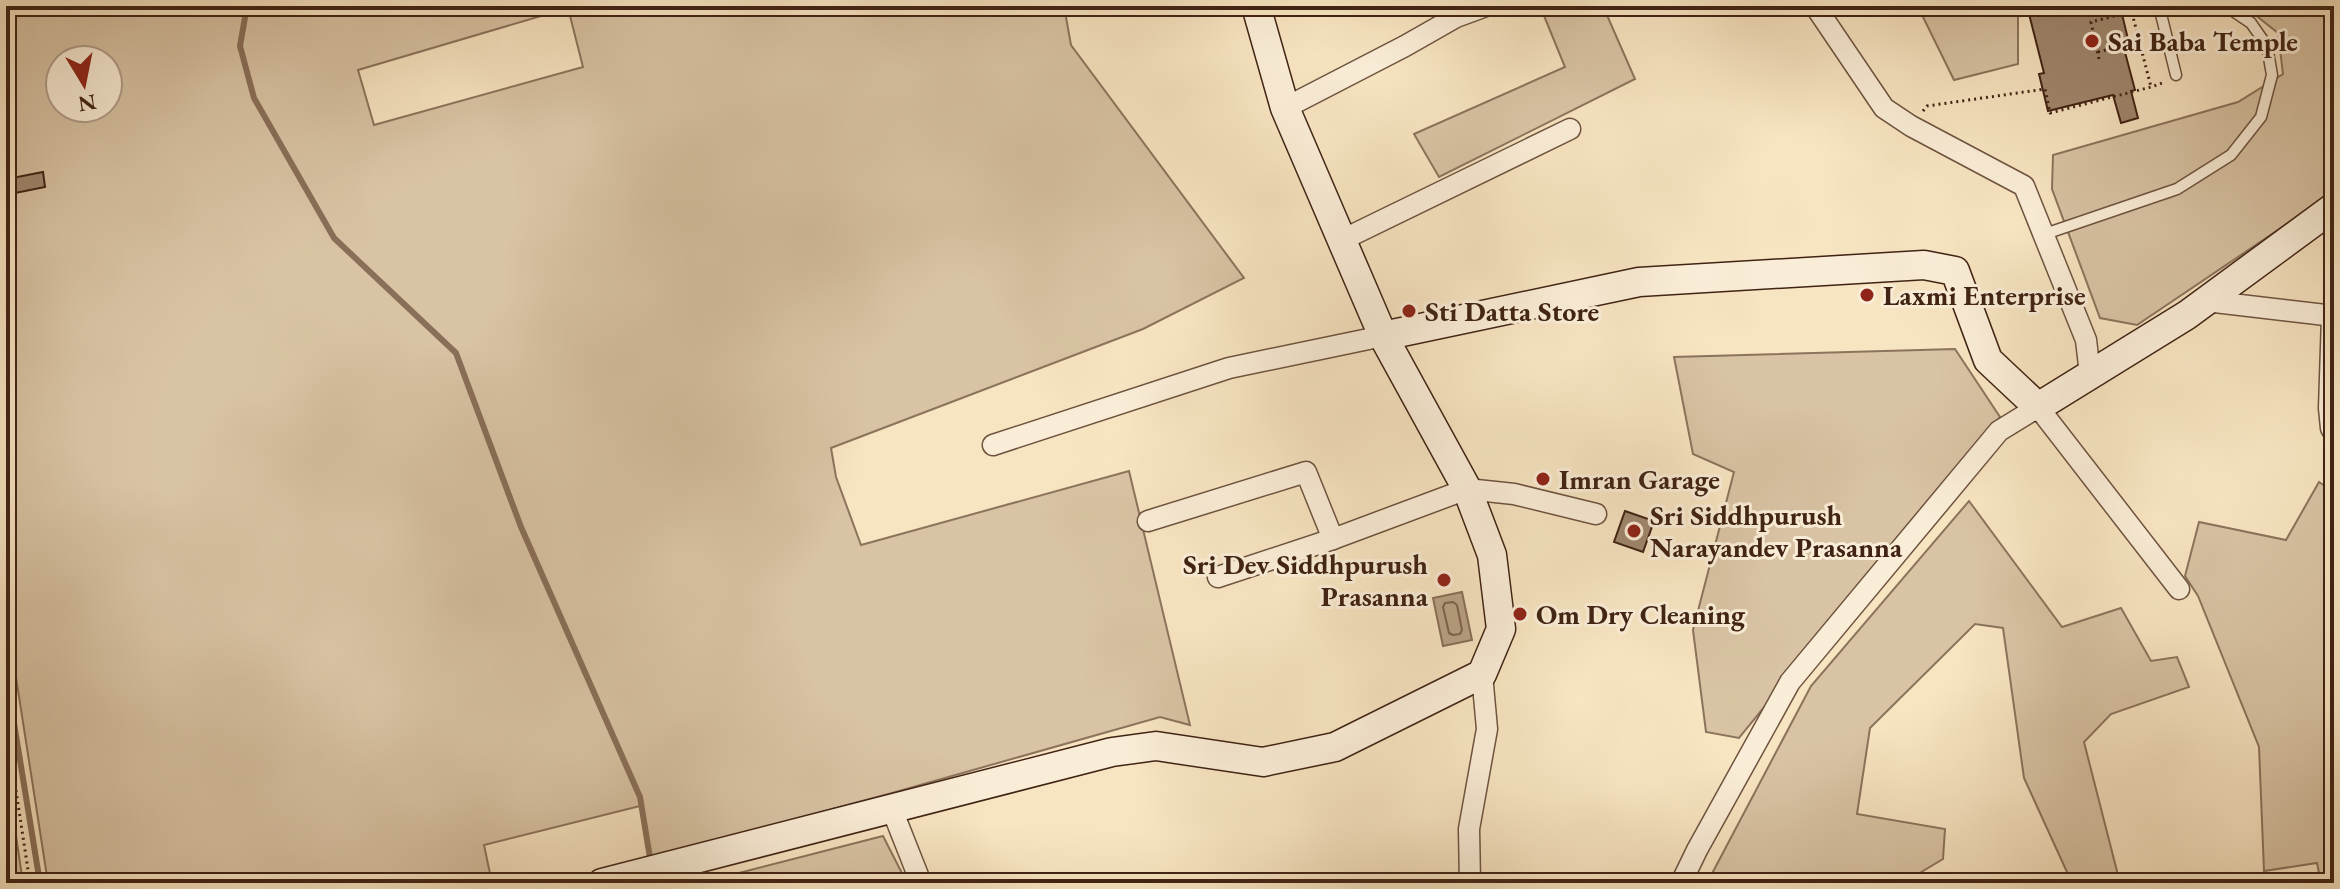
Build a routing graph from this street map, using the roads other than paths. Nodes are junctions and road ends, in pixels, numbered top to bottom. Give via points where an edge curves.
1 (1256, 6) edge
2 (1486, 6) edge
3 (1815, 6) edge
4 (2156, 6) edge
5 (2226, 6) edge
6 (2176, 75) road end
7 (1285, 108) junction
8 (1570, 129) dead end
9 (2334, 207) edge
10 (2045, 234) junction
11 (1342, 240) junction
12 (2206, 301) junction
13 (2333, 316) edge
14 (1383, 336) junction
15 (2090, 374) junction
16 (2038, 407) junction
17 (2334, 433) edge
18 (993, 445) dead end
19 (1467, 489) junction
20 (1596, 514) dead end
21 (1148, 521) dead end
22 (1333, 539) junction
23 (1218, 577) dead end
24 (2179, 589) dead end
25 (1482, 674) junction
26 (891, 807) junction
27 (602, 883) edge
28 (921, 883) edge
29 (1470, 883) edge
30 (1681, 883) edge

1 - 7 street
2 - 7 street
3 - 10 street via 1884,108 2024,186
4 - 6 lane
5 - 10 lane via 2251,23 2267,46 2272,75 2261,117 2231,155 2177,189
7 - 11 street
8 - 11 street
9 - 12 street
10 - 15 street via 2086,340
11 - 14 street
12 - 13 street
12 - 15 street
13 - 17 street via 2329,408
14 - 16 street via 1639,282 1924,265 1955,271 1988,360
14 - 18 street via 1229,368
14 - 19 street
15 - 16 street
16 - 24 street
16 - 30 street via 1999,431 1790,682
19 - 20 street via 1514,494
19 - 22 street
19 - 25 street via 1492,555 1501,629
21 - 22 street via 1306,472
22 - 23 street
25 - 26 street via 1335,747 1263,762 1156,746 1112,752
25 - 29 street via 1487,729 1469,829
26 - 27 street
26 - 28 street

